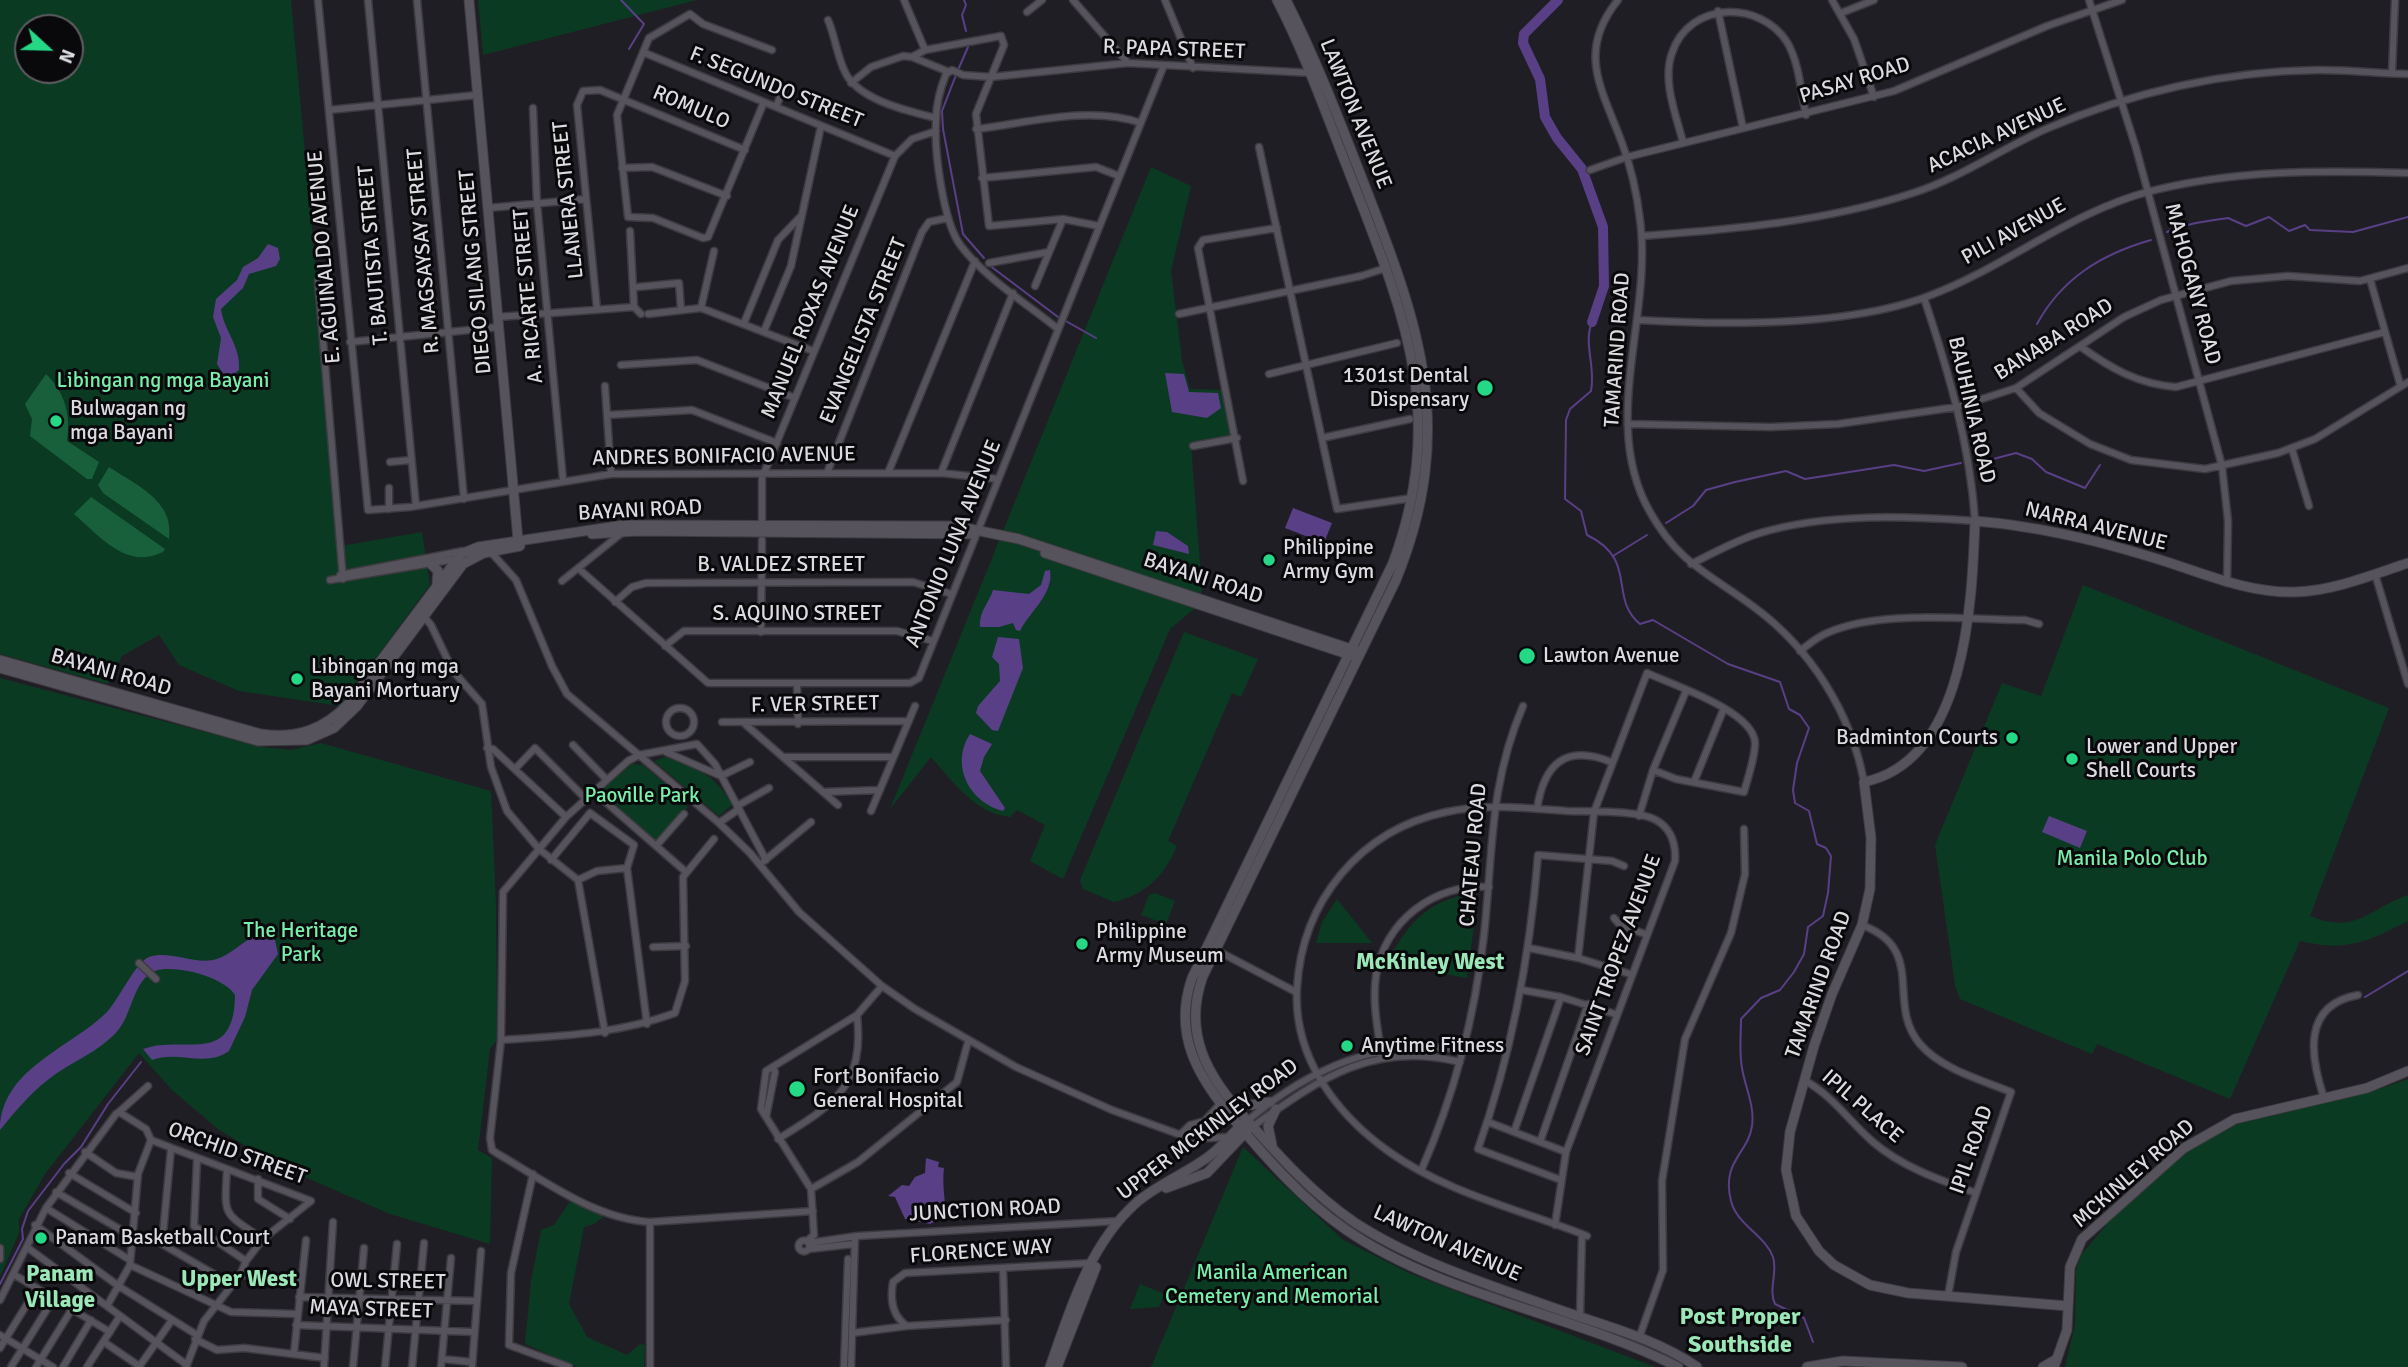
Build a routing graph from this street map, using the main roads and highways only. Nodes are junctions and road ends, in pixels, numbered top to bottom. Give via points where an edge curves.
1 (469, 0) edge
2 (1277, 0) edge
3 (1286, 0) edge
4 (1316, 71) junction
5 (1975, 521) joint
6 (624, 528) junction
7 (518, 540) junction
8 (489, 549) junction
9 (472, 553) junction
10 (2408, 563) edge
11 (430, 564) road end
12 (438, 582) junction
13 (420, 613) junction
14 (1359, 636) junction
15 (1332, 644) junction
16 (1355, 654) junction
17 (0, 660) edge
18 (0, 668) edge
19 (1341, 671) junction
20 (246, 734) junction
21 (1864, 782) joint
22 (2408, 1071) edge
23 (1224, 1102) junction
24 (1246, 1127) junction
25 (1278, 1155) junction
26 (1094, 1263) junction
27 (2068, 1304) junction
28 (2056, 1364) edge
29 (1050, 1367) edge
30 (1057, 1367) edge
31 (1678, 1367) edge
32 (1696, 1367) edge
33 (1807, 1367) edge
34 (1962, 1367) edge
35 (2043, 1367) edge

1 - 7 main road, DIEGO SILANG STREET
2 - 4 main road, LAWTON AVENUE
3 - 4 main road, LAWTON AVENUE
4 - 14 main road, LAWTON AVENUE via 1403,315 1418,386 1412,498 1393,563
4 - 16 main road, LAWTON AVENUE via 1412,312 1426,388 1426,461 1420,502 1402,564
5 - 10 main road, NARRA AVENUE via 2094,540 2227,583 2270,592 2305,592
5 - 21 main road, BAUHINIA ROAD via 1968,620 1956,676 1930,735 1914,755 1894,771
6 - 7 main road, BAYANI ROAD
6 - 8 main road, BAYANI ROAD
6 - 15 main road, BAYANI ROAD via 977,531 1019,538
7 - 8 main road, BAYANI ROAD
8 - 9 main road, BAYANI ROAD
9 - 12 main road, BAYANI ROAD via 454,560
9 - 13 main road, BAYANI ROAD
11 - 12 main road via 438,571
12 - 13 main road, BAYANI ROAD
13 - 20 main road, BAYANI ROAD via 329,722 288,736
14 - 15 main road
14 - 16 main road, LAWTON AVENUE
15 - 16 main road, BAYANI ROAD
15 - 19 main road
16 - 19 main road, LAWTON AVENUE
16 - 23 main road, LAWTON AVENUE via 1220,953 1199,988 1195,1026 1206,1067
17 - 20 main road, BAYANI ROAD
18 - 20 main road, BAYANI ROAD
19 - 23 main road, LAWTON AVENUE via 1188,990 1186,1039 1201,1077
21 - 27 main road, TAMARIND ROAD via 1872,861 1862,925 1832,994 1790,1132 1786,1170 1797,1216 1834,1265 1888,1290
22 - 27 main road, MCKINLEY ROAD via 2381,1084 2235,1119 2184,1148 2082,1239 2070,1267
23 - 24 main road, LAWTON AVENUE
23 - 25 main road via 1273,1105 1268,1131
24 - 25 main road, LAWTON AVENUE
24 - 26 main road, UPPER MCKINLEY ROAD via 1209,1157 1146,1195 1118,1222
24 - 26 main road, UPPER MCKINLEY ROAD via 1207,1173 1165,1188 1142,1205
24 - 31 main road, LAWTON AVENUE via 1311,1201 1365,1241 1438,1276
25 - 32 main road, LAWTON AVENUE via 1316,1193 1369,1231 1447,1268 1639,1338
26 - 29 main road, UPPER MCKINLEY ROAD
26 - 30 main road, UPPER MCKINLEY ROAD
27 - 28 main road, MCKINLEY ROAD via 2067,1330
28 - 35 main road
33 - 34 main road via 1843,1360

